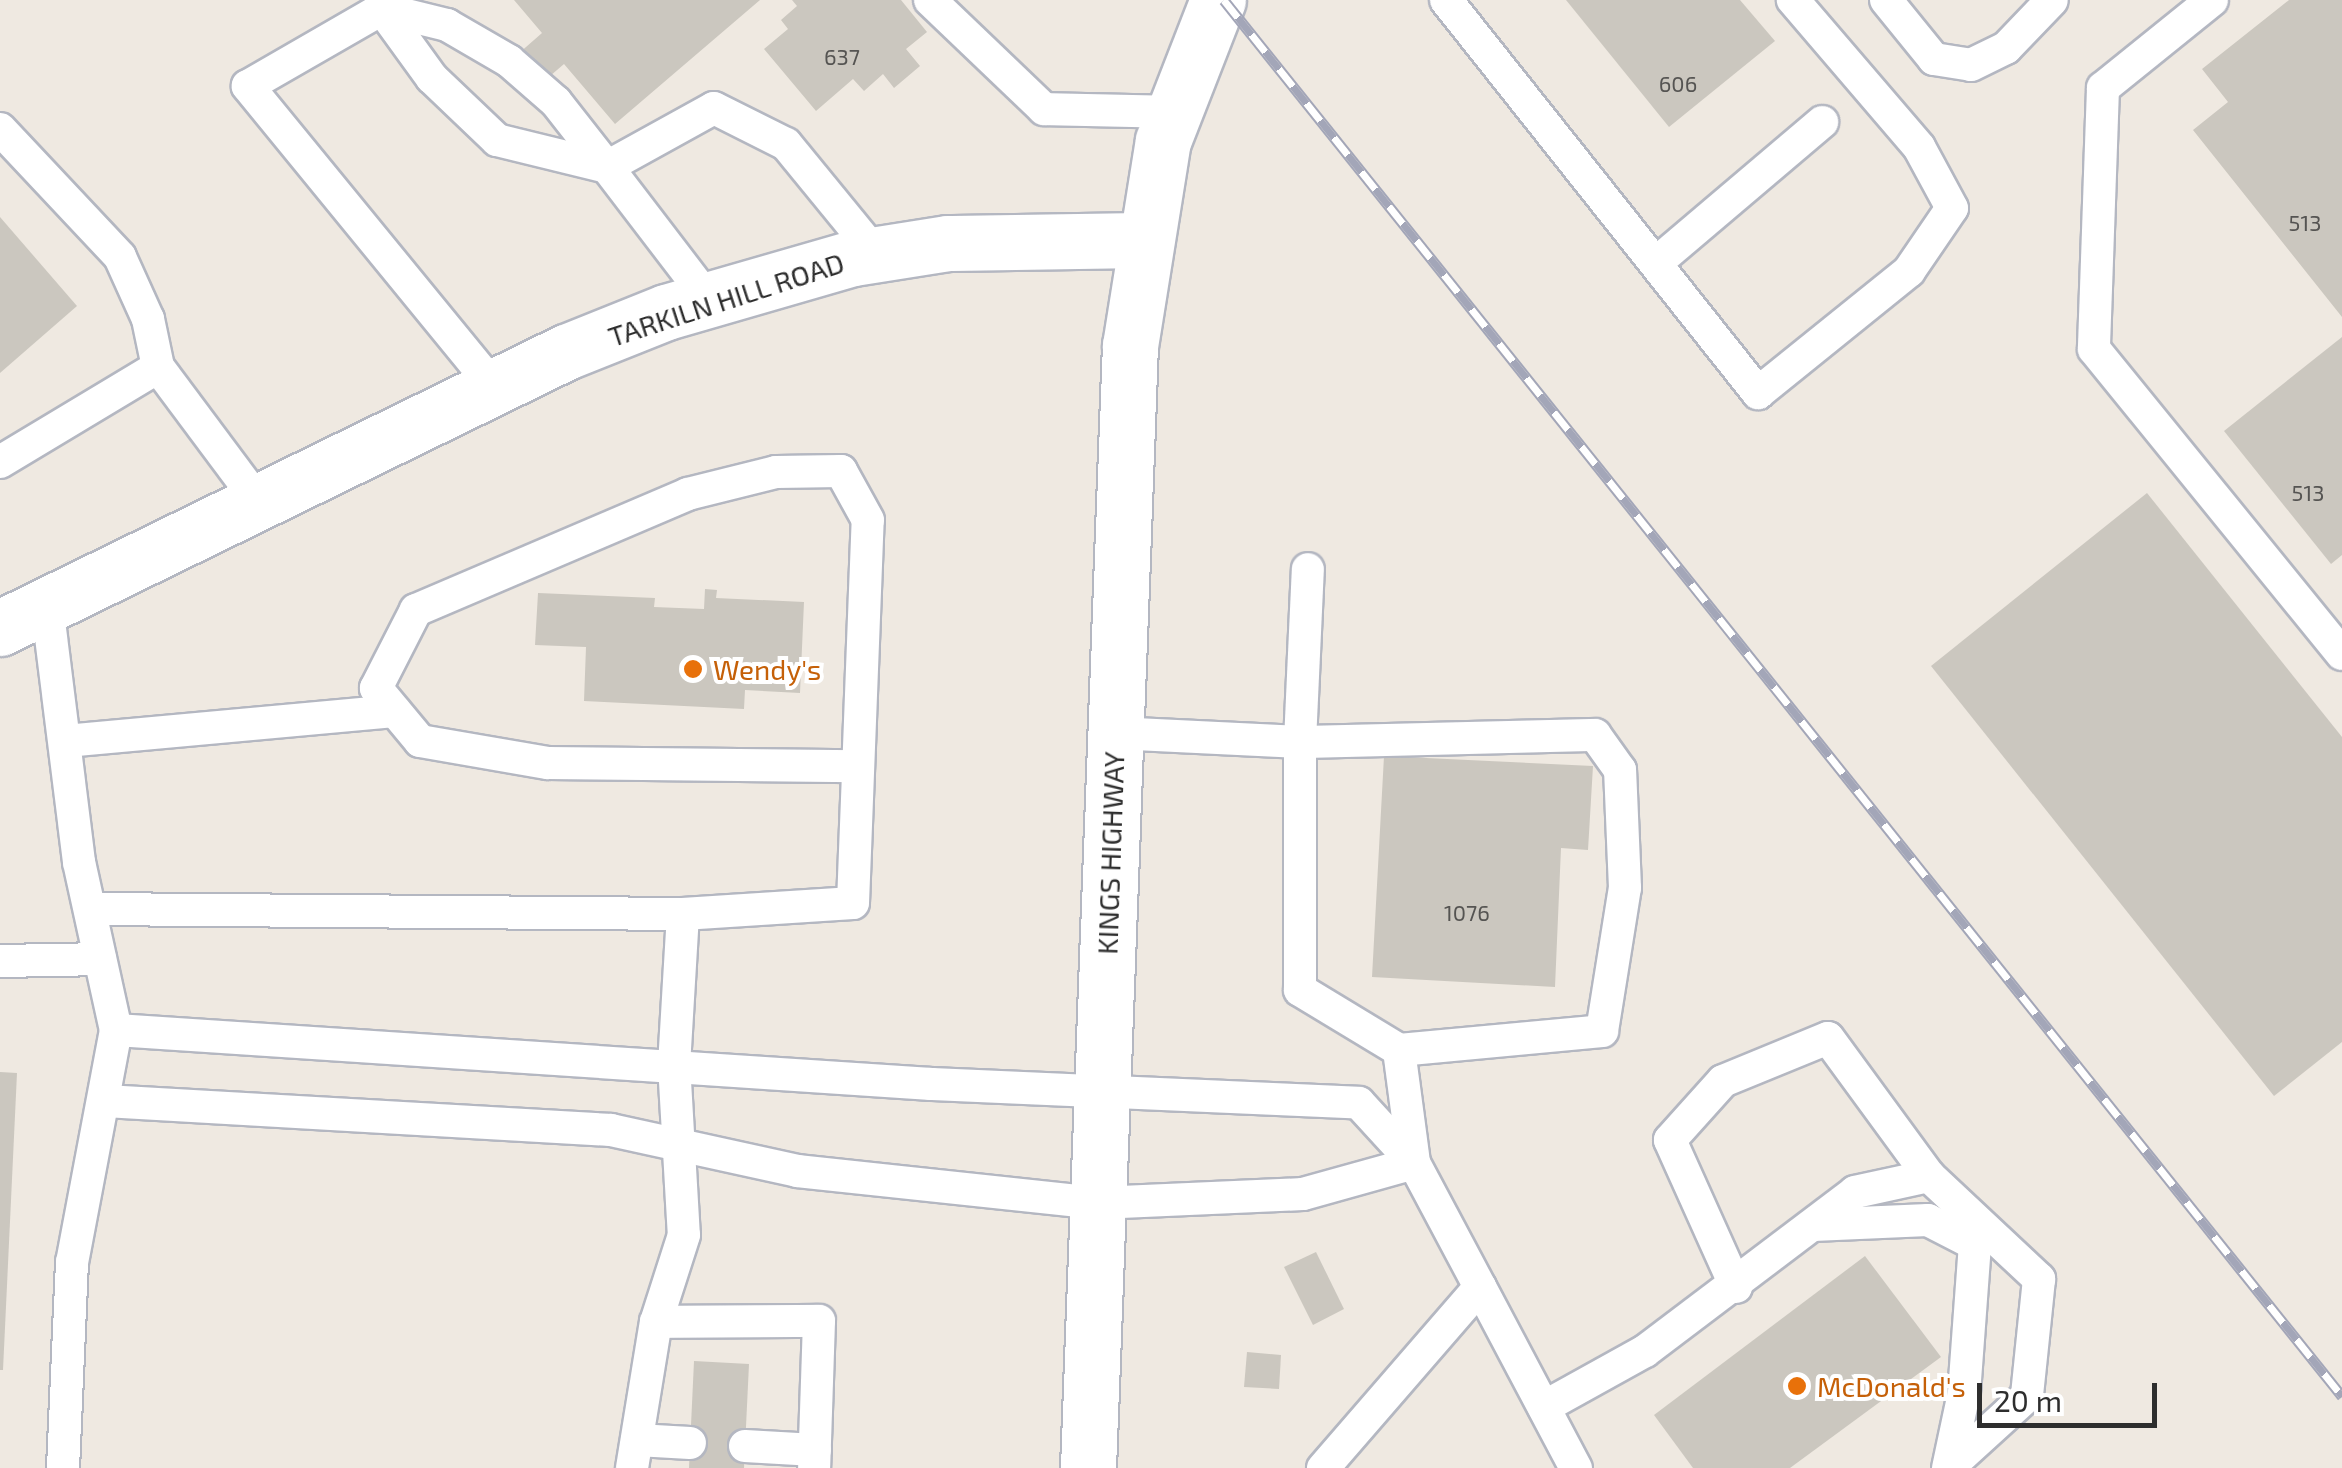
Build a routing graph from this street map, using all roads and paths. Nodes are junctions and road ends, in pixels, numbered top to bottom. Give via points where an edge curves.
1 (930, 0) edge
2 (1218, 0) edge
3 (1446, 0) edge
4 (1794, 0) edge
5 (1886, 0) edge
6 (2052, 0) edge
7 (2212, 0) edge
8 (382, 9) junction
9 (1174, 112) junction
10 (1822, 122) dead end
11 (0, 130) edge
12 (607, 167) junction
13 (1146, 240) junction
14 (876, 254) junction
15 (1656, 264) junction
16 (708, 298) junction
17 (158, 366) junction
18 (494, 387) junction
19 (0, 462) edge
20 (260, 504) junction
21 (1308, 569) dead end
22 (24, 617) edge
23 (2342, 654) edge
24 (395, 711) junction
25 (1114, 732) junction
26 (66, 741) junction
27 (1300, 742) junction
28 (858, 766) junction
29 (90, 909) junction
30 (683, 914) junction
31 (100, 959) junction
32 (0, 961) edge
33 (116, 1030) junction
34 (1399, 1050) junction
35 (674, 1064) junction
36 (1102, 1089) junction
37 (106, 1101) junction
38 (677, 1144) junction
39 (1414, 1162) junction
40 (1929, 1176) junction
41 (1098, 1203) junction
42 (1813, 1225) junction
43 (1480, 1287) junction
44 (1736, 1288) junction
45 (656, 1322) junction
46 (1544, 1407) junction
47 (690, 1443) dead end
48 (745, 1446) dead end
49 (635, 1454) edge
50 (814, 1459) edge
51 (1949, 1467) edge
52 (63, 1468) edge
53 (1088, 1468) edge
54 (1323, 1468) edge
55 (1576, 1468) edge

1 - 9 lane via 1044,110
2 - 9 main road
3 - 15 lane
4 - 15 lane via 1919,147 1952,208 1909,270 1758,393
5 - 6 lane via 1934,59 1971,65 2006,48
7 - 23 lane via 2102,88 2094,349
8 - 12 lane via 447,26 509,61 556,102
8 - 12 lane via 432,78 496,140
8 - 18 lane via 248,86
9 - 13 main road
10 - 15 lane
11 - 17 lane via 120,257 148,319
12 - 14 lane via 714,108 786,144
12 - 16 lane
13 - 14 main road, TARKILN HILL ROAD via 1013,239
13 - 25 main road, KINGS HIGHWAY via 1130,346
14 - 16 main road, TARKILN HILL ROAD
16 - 18 main road, TARKILN HILL ROAD
17 - 19 lane
17 - 20 lane
18 - 20 main road, TARKILN HILL ROAD
20 - 22 main road, TARKILN HILL ROAD
21 - 27 lane
22 - 26 lane
24 - 26 lane
24 - 28 lane via 420,740 548,763
24 - 28 lane via 376,688 416,610 688,494 776,472 841,471 868,520
25 - 27 lane
25 - 36 main road, KINGS HIGHWAY
26 - 29 lane
27 - 34 lane via 1300,990
27 - 34 lane via 1596,735 1620,770 1625,888 1602,1031
28 - 30 lane via 854,903
29 - 30 lane
29 - 31 lane
30 - 35 lane
31 - 32 lane
31 - 33 lane
33 - 35 lane
33 - 37 lane
34 - 39 lane
35 - 36 lane
35 - 38 lane
36 - 39 lane via 1360,1103
36 - 41 main road, KINGS HIGHWAY
37 - 38 lane via 612,1130
37 - 52 lane via 72,1262
38 - 41 lane via 797,1170
38 - 45 lane via 684,1235
39 - 41 lane via 1303,1194
39 - 43 lane
40 - 42 lane via 1855,1192
40 - 44 lane via 1828,1038 1723,1081 1670,1140
40 - 51 lane via 2039,1279 2027,1396
41 - 53 main road, KINGS HIGHWAY
42 - 44 lane
42 - 51 lane via 1928,1220 1975,1244 1964,1393
43 - 46 lane
43 - 54 lane
44 - 46 lane via 1646,1352
45 - 49 lane
45 - 50 lane via 820,1321
46 - 55 lane
47 - 49 lane
48 - 50 lane

